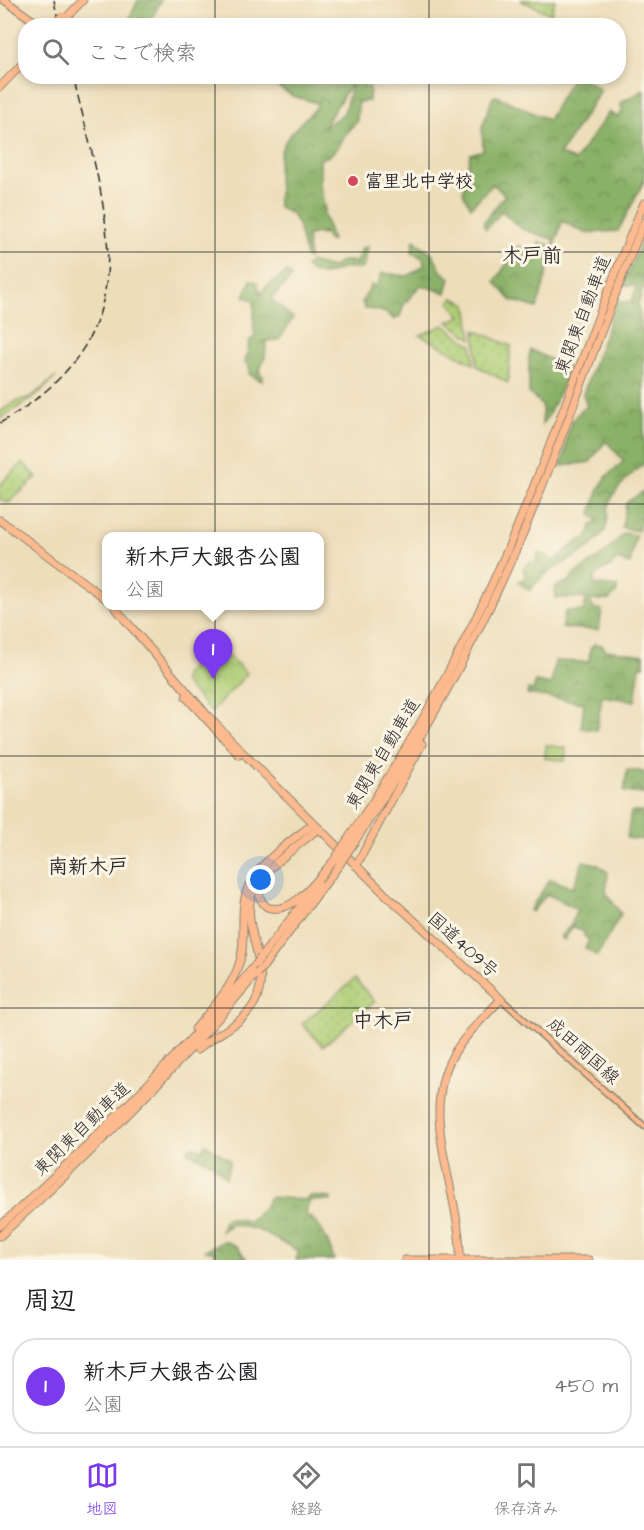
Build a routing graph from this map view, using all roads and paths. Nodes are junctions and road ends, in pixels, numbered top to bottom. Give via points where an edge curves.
1 (4, 0) edge
2 (77, 0) edge
3 (83, 0) edge
4 (0, 1) edge
5 (22, 18) edge
6 (30, 18) edge
7 (62, 18) edge
8 (63, 18) edge
9 (18, 62) edge
10 (18, 68) edge
11 (0, 80) edge
12 (0, 87) edge
13 (644, 203) edge
14 (644, 222) edge
15 (0, 519) edge
16 (102, 595) edge
17 (117, 610) edge
18 (443, 697) junction
19 (315, 827) junction
20 (346, 848) junction
21 (337, 861) junction
22 (356, 866) junction
23 (270, 869) junction
24 (259, 965) junction
25 (501, 999) junction
26 (163, 1081) junction
27 (152, 1082) junction
28 (644, 1126) edge
29 (35, 1199) junction
30 (0, 1226) edge
31 (0, 1236) edge
32 (460, 1259) edge
33 (405, 1260) edge
34 (589, 1260) edge

1 - 6 highway
2 - 7 highway
3 - 8 highway
4 - 5 highway
9 - 11 highway
10 - 12 highway
13 - 20 highway, 東関東自動車道 via 488,594 425,715
14 - 18 highway, 東関東自動車道 via 515,551
15 - 16 highway
17 - 19 highway, 国道409号 via 206,721
18 - 20 highway, 東関東自動車道 via 398,775
18 - 22 highway
19 - 22 highway, 国道409号
19 - 23 highway
19 - 27 highway via 254,876 245,898 242,951 236,974
20 - 21 highway, 東関東自動車道, bridge
21 - 23 highway via 295,901 281,908 267,907 260,900 260,886
21 - 24 highway, 東関東自動車道
21 - 24 highway, 東関東自動車道, bridge via 261,957
22 - 25 highway, 国道409号
23 - 26 highway via 257,882 250,905 261,975 256,1000 242,1018 208,1041
24 - 26 highway, 東関東自動車道, bridge via 257,973
24 - 27 highway, 東関東自動車道
25 - 28 main road, 成田両国線
25 - 32 highway, 国道409号 via 453,1055 440,1097 440,1124 457,1218
26 - 29 highway, 東関東自動車道
27 - 29 highway, 東関東自動車道
29 - 30 highway, 東関東自動車道
29 - 31 highway, 東関東自動車道
32 - 33 highway
32 - 34 highway

